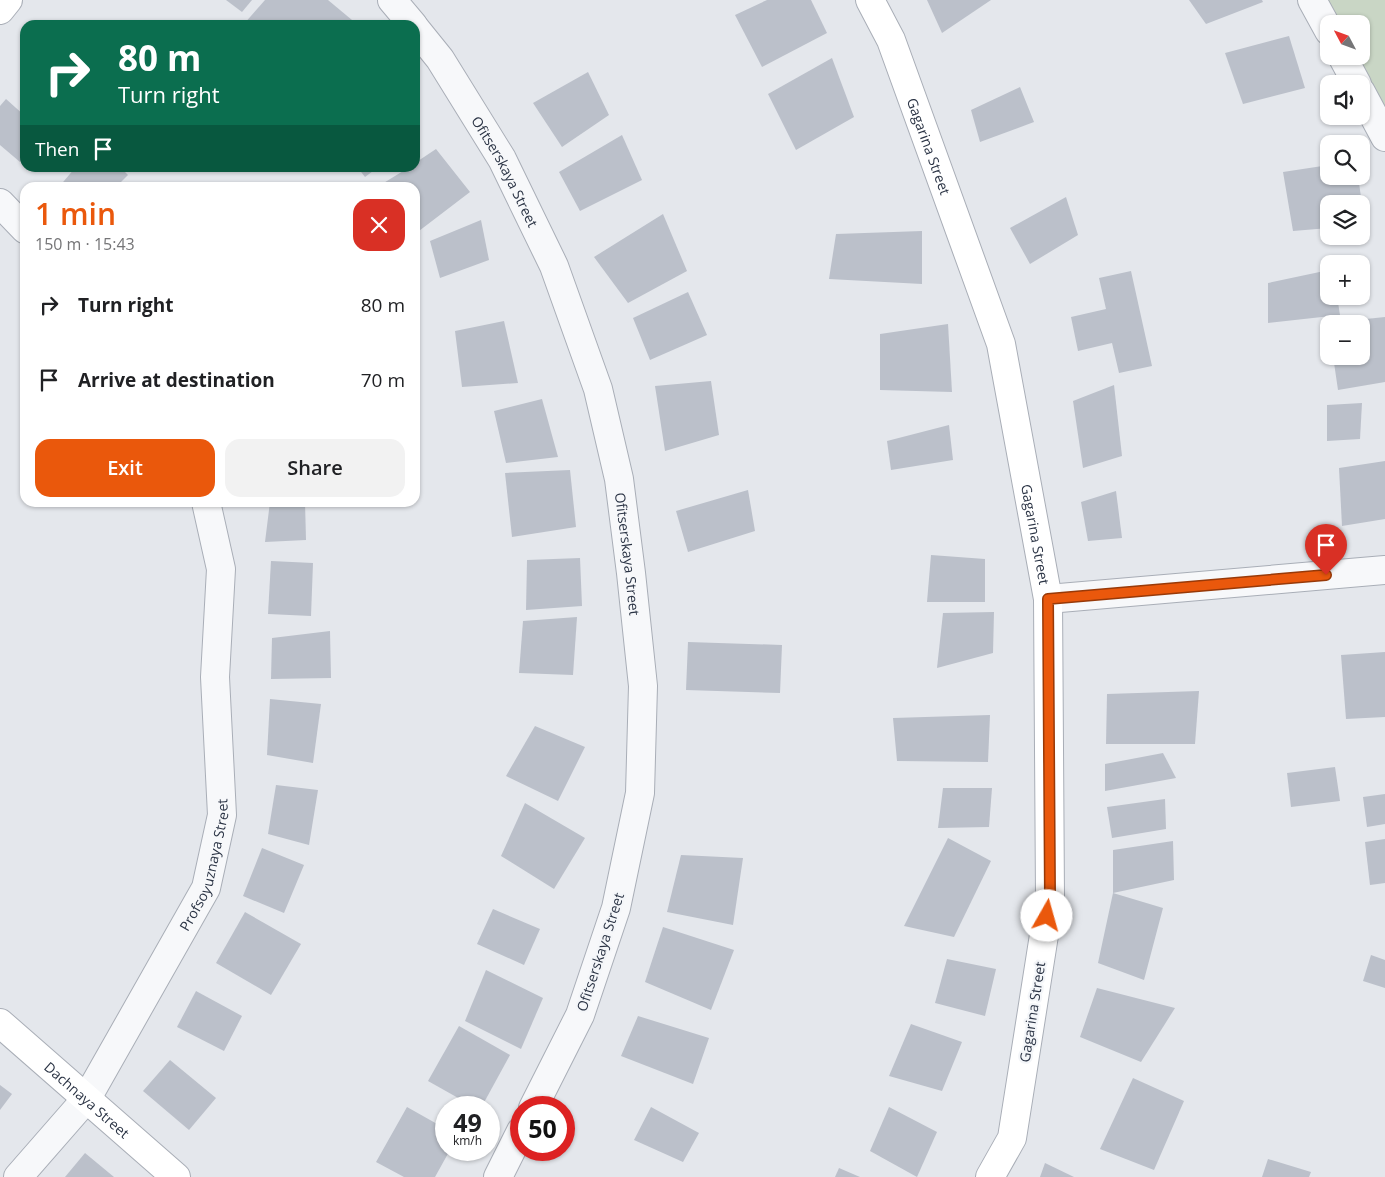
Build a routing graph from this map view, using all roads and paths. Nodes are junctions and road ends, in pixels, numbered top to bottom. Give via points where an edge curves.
1 (8, 0) edge
2 (392, 0) edge
3 (870, 0) edge
4 (1312, 0) edge
5 (0, 10) edge
6 (1320, 15) edge
7 (409, 20) edge
8 (420, 34) edge
9 (1370, 109) edge
10 (1385, 137) edge
11 (0, 203) edge
12 (20, 224) edge
13 (207, 507) edge
14 (1385, 570) edge
15 (1048, 599) junction
16 (0, 1023) edge
17 (539, 1096) edge
18 (87, 1098) junction
19 (510, 1153) edge
20 (18, 1177) edge
21 (176, 1177) edge
22 (498, 1177) edge
23 (990, 1177) edge

1 - 5 main road
2 - 7 street
3 - 15 main road, Gagarina Street via 891,40 1001,344
4 - 6 street
8 - 17 street, Ofitserskaya Street via 440,59 502,159 554,266 598,389 620,478 631,573 643,686 640,793 616,908 580,1015
9 - 10 street
11 - 12 street
13 - 18 street, Profsoyuznaya Street via 221,569 215,677 222,815 206,888
14 - 15 street
15 - 23 main road, Gagarina Street via 1050,897 1012,1138
16 - 18 main road, Dachnaya Street
18 - 20 street, Profsoyuznaya Street
18 - 21 main road, Dachnaya Street
19 - 22 street

